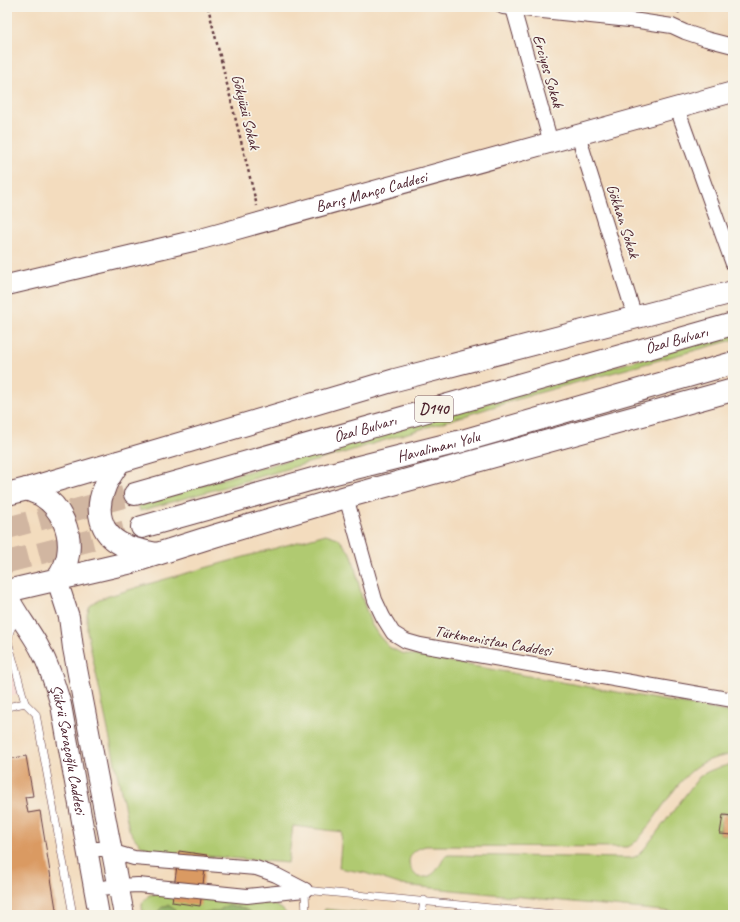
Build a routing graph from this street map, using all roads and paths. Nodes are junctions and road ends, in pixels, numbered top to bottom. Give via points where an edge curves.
1 (208, 7) edge
2 (508, 8) edge
3 (733, 46) edge
4 (733, 92) edge
5 (678, 108) junction
6 (578, 135) junction
7 (551, 143) junction
8 (261, 222) junction
9 (733, 264) edge
10 (7, 285) edge
11 (733, 292) edge
12 (635, 317) junction
13 (733, 324) edge
14 (733, 363) edge
15 (733, 390) edge
16 (119, 462) junction
17 (17, 492) edge
18 (135, 494) tunnel mouth
19 (346, 497) junction
20 (142, 527) tunnel mouth
21 (157, 554) junction
22 (57, 580) junction
23 (7, 591) edge
24 (7, 594) edge
25 (22, 619) junction
26 (733, 700) edge
27 (25, 702) junction
28 (7, 707) edge
29 (111, 850) junction
30 (88, 853) junction
31 (118, 886) junction
32 (94, 888) junction
33 (306, 890) junction
34 (424, 900) junction
35 (73, 915) edge
36 (99, 915) edge
37 (124, 915) edge
38 (306, 915) edge
39 (422, 915) edge
40 (565, 915) edge

1 - 8 path, Gökyüzü Sokak
2 - 3 street via 672,26
2 - 7 street, Erciyes Sokak
4 - 5 street, Barış Manço Caddesi
5 - 6 street, Barış Manço Caddesi
5 - 9 street
6 - 7 street, Barış Manço Caddesi
6 - 12 street, Gökhan Sokak
7 - 8 street, Barış Manço Caddesi
8 - 10 street, Barış Manço Caddesi
11 - 12 highway
12 - 16 highway via 387,382
13 - 18 highway, Özal Bulvarı / D140
14 - 20 highway, Havalimanı Yolu / D140 via 462,441
15 - 19 highway
16 - 17 highway
16 - 21 highway via 104,488 99,507 104,529 122,544
17 - 22 highway via 41,495 61,515 67,527 68,555
19 - 21 highway
19 - 26 street, Türkmenistan Caddesi via 375,600 388,625 398,637 420,646
21 - 22 highway
22 - 23 highway
22 - 29 street via 69,618
24 - 25 street, Şükrü Saraçoğlu Caddesi
25 - 27 lane via 12,626 8,641
25 - 30 street, Şükrü Saraçoğlu Caddesi via 46,660 61,705
27 - 28 lane
27 - 35 lane via 36,714
29 - 30 street via 96,849
29 - 31 street
29 - 33 street via 134,858 256,868
30 - 32 street, Şükrü Saraçoğlu Caddesi
31 - 32 street
31 - 33 street via 138,885 240,896
31 - 37 street
32 - 36 street, Şükrü Saraçoğlu Caddesi
33 - 34 lane
33 - 38 lane
34 - 39 lane
34 - 40 lane

